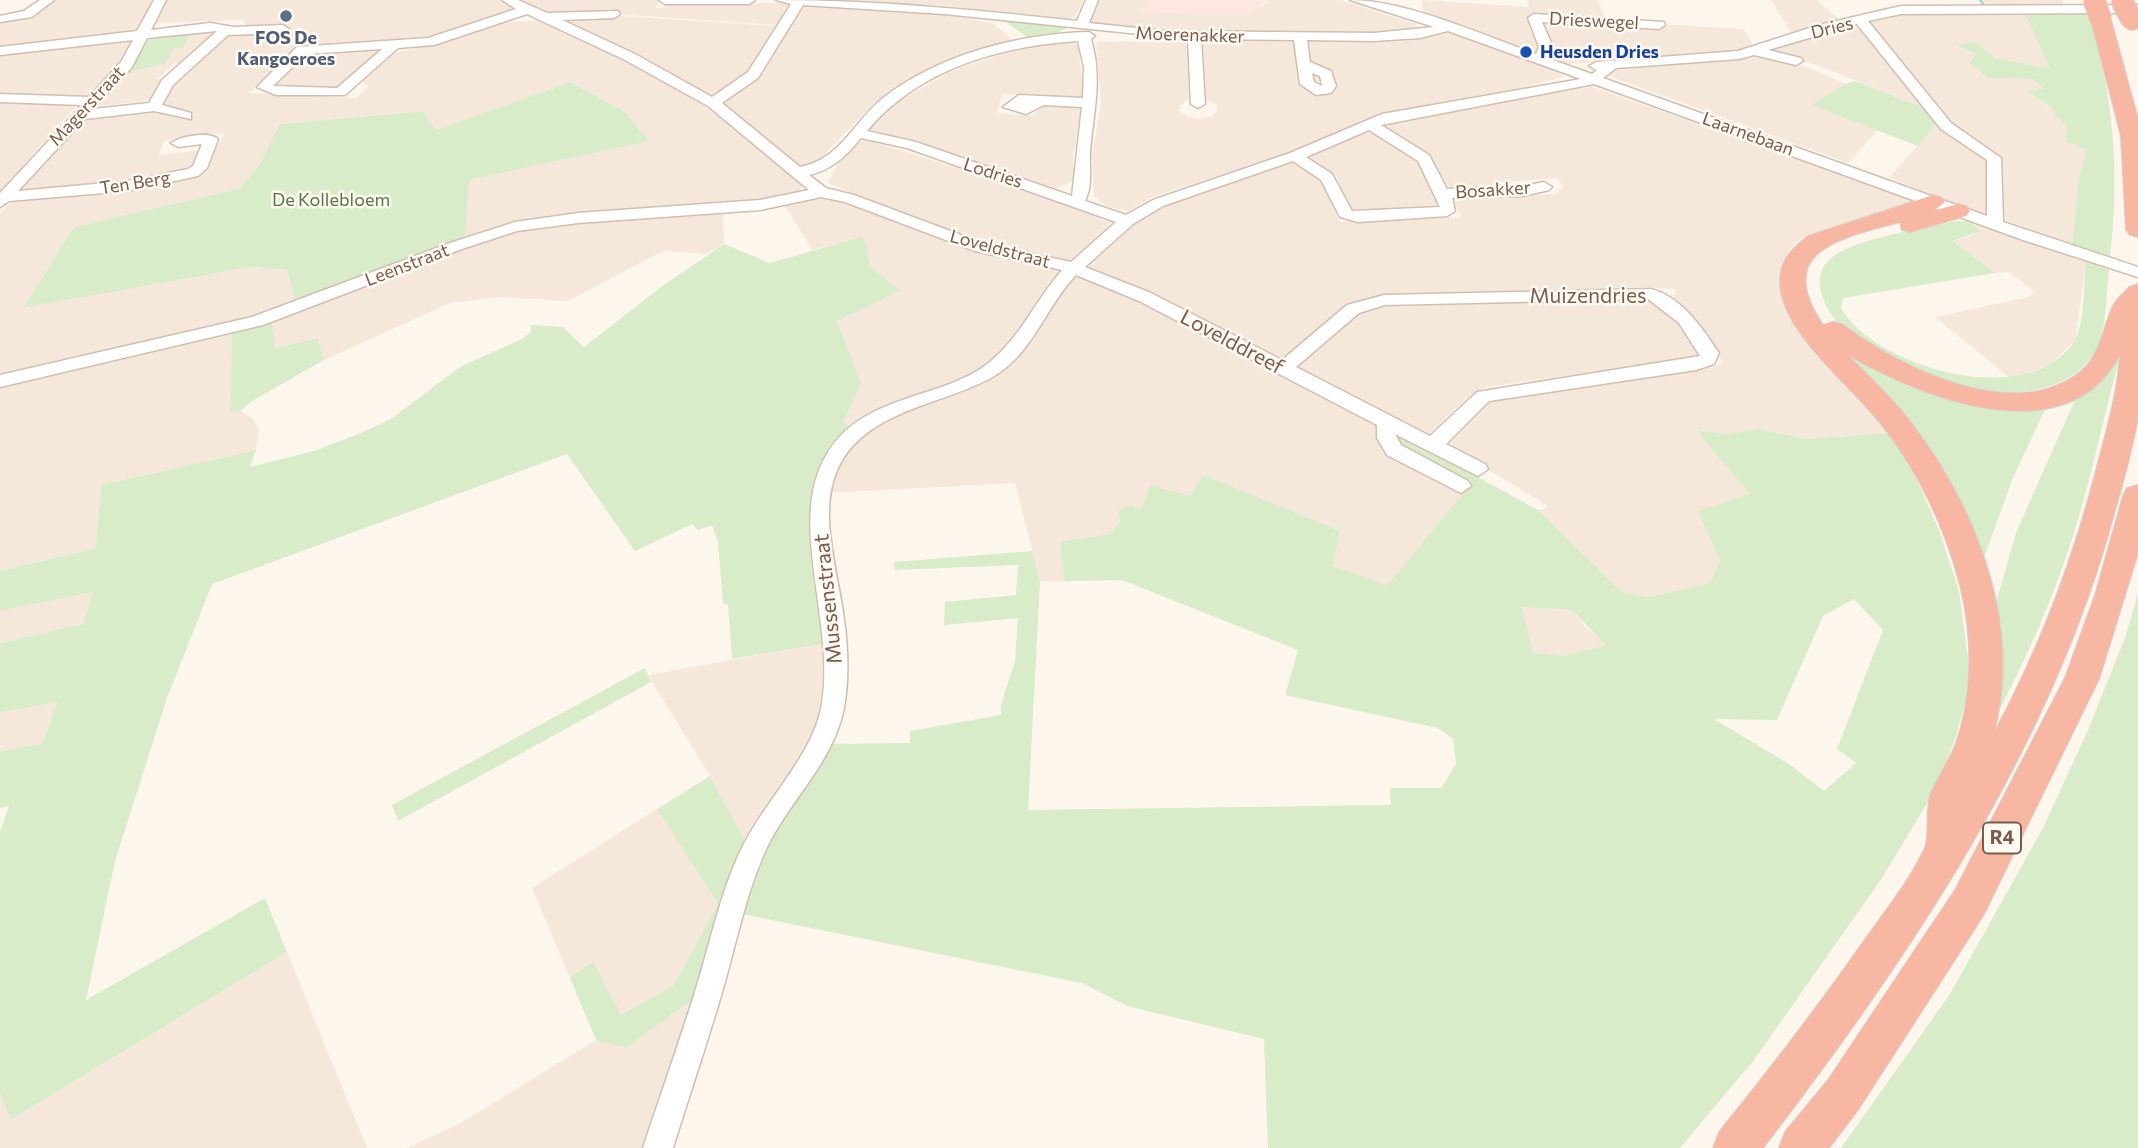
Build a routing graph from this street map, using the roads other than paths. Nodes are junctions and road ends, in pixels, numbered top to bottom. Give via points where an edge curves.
1 (48, 0) edge
2 (160, 0) edge
3 (508, 0) edge
4 (749, 0) edge
5 (782, 0) edge
6 (1092, 0) edge
7 (1356, 0) edge
8 (1977, 0) edge
9 (2094, 0) edge
10 (800, 1) edge
11 (663, 2) edge
12 (528, 9) junction
13 (1986, 11) junction
14 (614, 14) dead end
15 (982, 14) junction
16 (2122, 14) edge
17 (547, 17) junction
18 (2, 19) dead end
19 (1431, 21) junction
20 (497, 22) junction
21 (1859, 24) junction
22 (1660, 25) dead end
23 (1450, 27) junction
24 (283, 29) dead end
25 (226, 31) junction
26 (1082, 31) junction
27 (144, 34) junction
28 (1420, 34) junction
29 (1194, 36) junction
30 (1300, 38) junction
31 (1026, 43) junction
32 (393, 46) junction
33 (0, 51) edge
34 (1755, 51) junction
35 (1538, 59) junction
36 (1796, 61) dead end
37 (1304, 64) dead end
38 (1611, 65) junction
39 (1572, 71) junction
40 (1594, 79) junction
41 (1556, 87) junction
42 (0, 98) edge
43 (1041, 100) dead end
44 (92, 101) junction
45 (713, 103) junction
46 (1091, 103) junction
47 (1198, 104) dead end
48 (154, 107) junction
49 (78, 115) junction
50 (186, 116) dead end
51 (1370, 124) junction
52 (856, 133) junction
53 (178, 143) dead end
54 (1294, 156) junction
55 (798, 172) junction
56 (1544, 187) dead end
57 (816, 188) junction
58 (1443, 194) junction
59 (2, 200) edge
60 (1077, 202) junction
61 (1945, 206) junction
62 (1127, 222) junction
63 (1995, 224) junction
64 (2138, 230) edge
65 (1074, 268) junction
66 (2137, 288) edge
67 (1283, 369) junction
68 (0, 381) edge
69 (1386, 423) junction
70 (1432, 446) junction
71 (1478, 469) dead end
72 (1461, 486) dead end
73 (2138, 496) edge
74 (1945, 852) junction
75 (658, 1148) edge
76 (1735, 1148) edge
77 (1801, 1148) edge

1 - 18 street via 28,14
2 - 27 street, Magerstraat
3 - 12 street, Loveldstraat
4 - 11 street
5 - 10 street
6 - 26 street
7 - 19 street, Laarnebaan
8 - 13 street
9 - 16 highway, bridge
10 - 15 street
10 - 45 street via 753,75
12 - 17 street, Loveldstraat
12 - 20 street
13 - 16 street, Dries
13 - 21 street, Dries via 1909,10
14 - 17 street
15 - 26 street
15 - 31 street via 1004,23
16 - 64 highway
17 - 20 street
17 - 45 street, Loveldstraat
19 - 23 street, Laarnebaan
19 - 28 street
20 - 32 street via 446,38
21 - 34 street, Dries
21 - 63 street via 1945,126 1994,158
22 - 35 street, Drieswegel via 1534,18 1546,47
23 - 28 street, Moerenakker
23 - 35 street, Laarnebaan
24 - 25 street
25 - 27 street via 225,26
25 - 48 street via 167,83
26 - 29 street, Moerenakker
26 - 31 street
26 - 46 street via 1093,75
27 - 33 street
27 - 44 street, Magerstraat via 127,64
28 - 30 street, Moerenakker
29 - 30 street, Moerenakker
29 - 47 street
30 - 37 street
31 - 52 street via 964,60 917,81
32 - 32 street via 302,50 264,87 340,92
34 - 36 street
34 - 38 street, Dries
35 - 39 street, Laarnebaan
38 - 39 street, Dries
38 - 40 street
39 - 40 street, Laarnebaan
39 - 41 street
40 - 41 street, Loveldstraat
40 - 61 street, Laarnebaan
41 - 51 street, Loveldstraat via 1406,112
42 - 44 street
43 - 46 street
44 - 49 street, Magerstraat
45 - 55 street, Loveldstraat
46 - 60 street via 1083,153 1083,193
48 - 49 street
48 - 50 street
49 - 59 street, Magerstraat
51 - 54 street, Loveldstraat
51 - 58 street via 1420,153
52 - 55 street via 824,166
52 - 60 street, Lodries via 911,145
53 - 59 street, Ten Berg via 211,139 200,168 193,173 128,186
54 - 58 street via 1327,177 1346,214 1438,213 1447,211
54 - 62 street, Loveldstraat via 1158,203
55 - 57 street, Loveldstraat
56 - 58 street, Bosakker
57 - 65 street, Loveldstraat via 981,248
57 - 68 street, Leenstraat via 760,205 515,227 257,321
60 - 62 street, Lodries
61 - 63 street, Laarnebaan
61 - 66 highway via 1836,244 1812,264 1808,286 1816,311 1828,326 1864,355 1910,378 1960,393 2025,400 2061,393 2088,379 2108,353
61 - 74 highway via 1820,239 1800,254 1793,268 1793,285 1805,319 1884,408 1931,477 1975,579 1985,667 1982,705 1973,742 1944,811
62 - 65 street, Loveldstraat
63 - 66 street, Laarnebaan
65 - 67 street, Lovelddreef via 1145,296
65 - 75 street, Mussenstraat via 1053,290 1031,328 988,373 859,428 844,440 824,481 820,529 836,644 836,692 830,721 757,841 738,886
66 - 74 highway, R4 via 2129,389 2082,573 2023,714
67 - 69 street, Lovelddreef
67 - 70 street, Muizendries via 1353,309 1396,300 1651,295 1666,299 1710,353 1708,360 1696,364 1483,396
69 - 70 street, Lovelddreef
69 - 72 street via 1386,438 1394,450
70 - 71 street, Lovelddreef
73 - 77 highway, R4 via 2082,679 1969,903 1843,1095
74 - 76 highway, R4 via 1872,968

